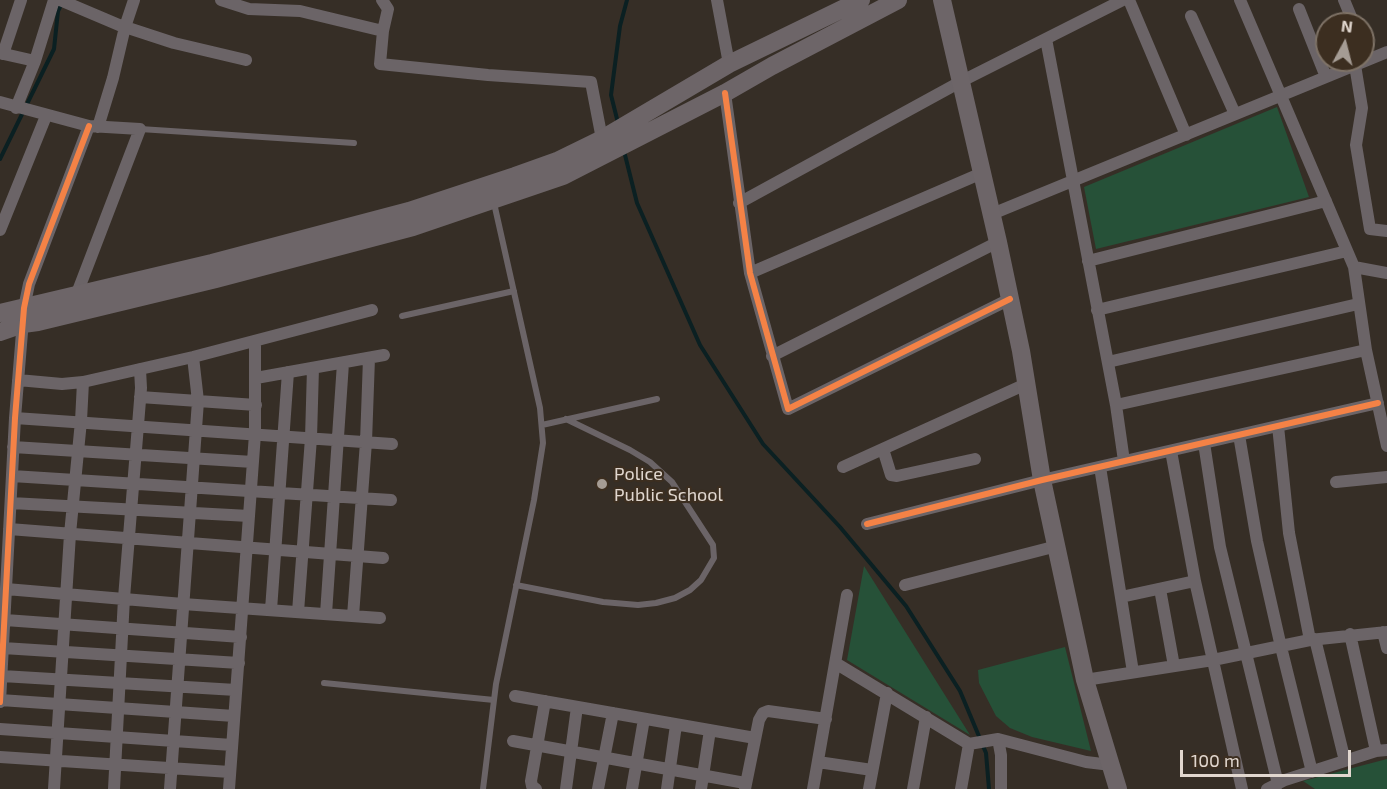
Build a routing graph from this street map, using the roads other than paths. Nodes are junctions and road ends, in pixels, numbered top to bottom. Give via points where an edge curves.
1 (21, 0) edge
2 (54, 0) edge
3 (60, 0) edge
4 (134, 0) edge
5 (221, 0) edge
6 (717, 0) edge
7 (861, 0) edge
8 (898, 0) edge
9 (942, 0) edge
10 (1123, 0) edge
11 (1129, 0) edge
12 (1240, 0) edge
13 (387, 3) edge
14 (1299, 9) dead end
15 (1191, 16) dead end
16 (125, 27) junction
17 (383, 32) junction
18 (1046, 39) junction
19 (1, 53) edge
20 (246, 60) dead end
21 (35, 61) junction
22 (729, 64) junction
23 (1338, 72) edge
24 (1356, 72) edge
25 (1326, 77) junction
26 (962, 81) junction
27 (725, 93) junction
28 (1282, 95) junction
29 (0, 102) edge
30 (16, 108) junction
31 (41, 114) junction
32 (1236, 114) junction
33 (94, 126) junction
34 (141, 129) junction
35 (635, 130) junction
36 (1186, 135) junction
37 (354, 143) dead end
38 (606, 146) junction
39 (982, 173) junction
40 (1072, 181) junction
41 (492, 193) junction
42 (1326, 201) junction
43 (739, 203) junction
44 (992, 214) junction
45 (0, 230) edge
46 (1387, 231) edge
47 (998, 242) junction
48 (1347, 251) junction
49 (1088, 261) junction
50 (1354, 267) junction
51 (750, 273) junction
52 (1387, 273) edge
53 (514, 291) junction
54 (76, 296) junction
55 (1010, 299) junction
56 (1358, 304) junction
57 (372, 310) dead end
58 (1097, 310) junction
59 (0, 313) edge
60 (24, 316) junction
61 (402, 316) dead end
62 (0, 332) edge
63 (255, 341) junction
64 (1366, 350) junction
65 (384, 355) dead end
66 (772, 356) junction
67 (193, 357) junction
68 (369, 358) junction
69 (1108, 362) junction
70 (342, 363) junction
71 (314, 368) junction
72 (140, 369) junction
73 (288, 372) junction
74 (256, 378) junction
75 (18, 380) junction
76 (83, 382) junction
77 (1026, 384) junction
78 (140, 397) junction
79 (657, 399) dead end
80 (198, 401) junction
81 (1378, 403) junction
82 (256, 405) junction
83 (1116, 405) junction
84 (15, 418) junction
85 (566, 419) junction
86 (81, 421) junction
87 (543, 425) junction
88 (138, 426) junction
89 (1278, 426) junction
90 (196, 430) junction
91 (255, 434) junction
92 (1239, 435) junction
93 (284, 436) junction
94 (311, 438) junction
95 (338, 440) junction
96 (366, 442) junction
97 (1204, 443) junction
98 (392, 444) dead end
99 (1387, 446) edge
100 (13, 447) junction
101 (883, 449) junction
102 (79, 451) junction
103 (1171, 451) junction
104 (136, 455) junction
105 (194, 459) junction
106 (975, 459) dead end
107 (1125, 461) junction
108 (253, 462) junction
109 (843, 467) dead end
110 (1100, 467) junction
111 (12, 476) junction
112 (1387, 477) edge
113 (75, 480) junction
114 (1042, 480) junction
115 (1336, 482) dead end
116 (133, 484) junction
117 (192, 487) junction
118 (251, 491) junction
119 (280, 493) junction
120 (307, 495) junction
121 (334, 496) junction
122 (362, 498) junction
123 (391, 500) dead end
124 (11, 503) junction
125 (72, 506) junction
126 (131, 510) junction
127 (190, 513) junction
128 (249, 516) junction
129 (867, 524) dead end
130 (9, 529) junction
131 (70, 534) junction
132 (129, 538) junction
133 (188, 543) junction
134 (1057, 546) junction
135 (247, 548) junction
136 (275, 550) junction
137 (303, 552) junction
138 (330, 554) junction
139 (357, 556) junction
140 (383, 558) dead end
141 (1195, 581) junction
142 (516, 585) junction
143 (905, 585) dead end
144 (6, 589) junction
145 (1160, 589) junction
146 (67, 593) junction
147 (848, 595) dead end
148 (1121, 597) junction
149 (124, 598) junction
150 (183, 604) junction
151 (243, 608) junction
152 (271, 610) junction
153 (298, 612) junction
154 (326, 614) junction
155 (353, 616) junction
156 (380, 618) dead end
157 (5, 620) junction
158 (65, 624) junction
159 (123, 628) junction
160 (1385, 632) edge
161 (181, 633) junction
162 (1350, 634) junction
163 (241, 637) junction
164 (1313, 639) junction
165 (1281, 647) junction
166 (3, 648) junction
167 (1387, 648) edge
168 (63, 652) junction
169 (1246, 652) junction
170 (121, 656) junction
171 (179, 660) junction
172 (1213, 660) junction
173 (239, 663) junction
174 (837, 664) junction
175 (1174, 666) junction
176 (1133, 672) junction
177 (2, 676) junction
178 (60, 679) junction
179 (1085, 680) junction
180 (119, 683) junction
181 (324, 683) dead end
182 (178, 687) junction
183 (236, 690) junction
184 (886, 693) junction
185 (515, 696) dead end
186 (494, 700) junction
187 (0, 701) edge
188 (545, 701) junction
189 (59, 705) junction
190 (577, 707) junction
191 (118, 708) junction
192 (176, 712) junction
193 (613, 713) junction
194 (234, 716) junction
195 (926, 717) junction
196 (644, 719) junction
197 (826, 719) junction
198 (676, 724) junction
199 (0, 729) edge
200 (710, 730) junction
201 (56, 733) junction
202 (116, 737) junction
203 (755, 738) junction
204 (998, 740) junction
205 (174, 741) junction
206 (513, 741) dead end
207 (977, 742) junction
208 (232, 745) junction
209 (537, 746) junction
210 (1381, 751) edge
211 (570, 752) junction
212 (0, 757) edge
213 (604, 758) junction
214 (55, 759) junction
215 (1345, 761) junction
216 (818, 762) junction
217 (115, 764) junction
218 (636, 764) junction
219 (1111, 765) junction
220 (172, 768) junction
221 (670, 770) junction
222 (872, 770) junction
223 (230, 772) junction
224 (1312, 772) junction
225 (704, 776) junction
226 (1277, 784) edge
227 (745, 786) edge
228 (54, 789) edge
229 (114, 789) edge
230 (170, 789) edge
231 (229, 789) edge
232 (483, 789) edge
233 (536, 789) edge
234 (566, 789) edge
235 (598, 789) edge
236 (632, 789) edge
237 (667, 789) edge
238 (701, 789) edge
239 (813, 789) edge
240 (869, 789) edge
241 (913, 789) edge
242 (962, 789) edge
243 (1001, 789) edge
244 (1118, 789) edge
245 (1242, 789) edge
246 (1299, 789) edge

1 - 19 street
2 - 21 street
3 - 16 street
4 - 16 street
5 - 17 street via 249,9 300,11
6 - 22 street
7 - 22 main road
8 - 27 main road
9 - 26 main road
10 - 18 street
11 - 36 street
12 - 28 street
13 - 17 street
14 - 25 street
15 - 32 street
16 - 20 street
16 - 33 street via 113,78
17 - 38 street via 380,64 591,82
18 - 26 street
18 - 40 street
19 - 21 street
21 - 30 street
22 - 35 main road
23 - 25 street
24 - 46 street via 1362,108 1356,145 1370,229
25 - 28 street
26 - 39 main road
26 - 43 street
27 - 35 main road
27 - 43 street
28 - 32 street
28 - 42 street
29 - 30 street
30 - 31 street
31 - 33 street
31 - 45 street
32 - 36 street
33 - 34 street
33 - 60 street via 29,284
34 - 37 lane
34 - 54 street
35 - 38 main road
36 - 40 street
38 - 41 main road via 557,161
39 - 44 main road
39 - 51 street
40 - 44 street
40 - 49 street
41 - 53 lane
41 - 54 main road
41 - 60 main road via 413,227 228,276 38,322
42 - 48 street
42 - 49 street
43 - 51 street
44 - 47 main road
47 - 55 main road
47 - 66 street
48 - 50 street
48 - 58 street
49 - 58 street
50 - 52 street
50 - 56 street
51 - 66 street
53 - 61 lane
53 - 87 lane
54 - 60 main road
55 - 66 street via 788,409
55 - 77 main road
56 - 64 street
56 - 69 street
57 - 63 street
58 - 69 street
59 - 60 main road
60 - 62 main road
60 - 75 street
63 - 67 street
63 - 74 street
64 - 81 street
64 - 83 street
65 - 68 street
67 - 72 street
67 - 80 street
68 - 70 street
68 - 96 street
69 - 83 street
70 - 71 street
70 - 95 street
71 - 73 street
71 - 94 street
72 - 76 street
72 - 78 street
73 - 74 street
73 - 93 street
74 - 82 street
75 - 76 street
75 - 84 street
76 - 86 street
77 - 101 street
77 - 114 main road
78 - 80 street
78 - 88 street
79 - 85 lane
80 - 82 street
80 - 90 street
81 - 89 street
81 - 99 street
82 - 91 street
83 - 107 street
84 - 86 street
84 - 100 street
85 - 87 lane
85 - 142 lane via 630,450 672,482 713,545 714,558 690,590 656,603 603,602
86 - 88 street
86 - 102 street
87 - 142 lane via 534,500
88 - 90 street
88 - 104 street
89 - 92 street
89 - 164 street via 1289,533
90 - 91 street
90 - 105 street
91 - 93 street
91 - 108 street
92 - 97 street
92 - 165 street
93 - 94 street
93 - 119 street
94 - 95 street
94 - 120 street
95 - 96 street
95 - 121 street
96 - 98 street
96 - 122 street
97 - 103 street
97 - 169 street via 1220,547
100 - 102 street
100 - 111 street
101 - 106 street via 891,475 897,476
101 - 109 street
102 - 104 street
102 - 113 street
103 - 107 street
103 - 141 street
104 - 105 street
104 - 116 street
105 - 108 street
105 - 117 street
107 - 110 street
108 - 118 street
110 - 114 street
110 - 148 street
111 - 113 street
111 - 124 street
112 - 115 street
113 - 116 street
113 - 125 street
114 - 129 street
114 - 134 main road
116 - 117 street
116 - 126 street
117 - 118 street
117 - 127 street
118 - 119 street
118 - 128 street
119 - 120 street
119 - 136 street
120 - 121 street
120 - 137 street
121 - 122 street
121 - 138 street
122 - 123 street
122 - 139 street
124 - 125 street
124 - 130 street
125 - 126 street
125 - 131 street
126 - 127 street
126 - 132 street
127 - 128 street
127 - 133 street
128 - 135 street
130 - 131 street
130 - 144 street
131 - 132 street
131 - 146 street
132 - 133 street
132 - 149 street
133 - 135 street
133 - 150 street
134 - 143 street
134 - 179 main road
135 - 136 street
135 - 151 street
136 - 137 street
136 - 152 street
137 - 138 street
137 - 153 street
138 - 139 street
138 - 154 street
139 - 140 street
139 - 155 street
141 - 145 street
141 - 172 street
142 - 186 lane
144 - 146 street
144 - 157 street
145 - 148 street
145 - 175 street
146 - 149 street
146 - 158 street
147 - 174 street
148 - 176 street
149 - 150 street
149 - 159 street
150 - 151 street
150 - 161 street
151 - 152 street
151 - 163 street
152 - 153 street
153 - 154 street
154 - 155 street
155 - 156 street
157 - 158 street
157 - 166 street
158 - 159 street
158 - 168 street
159 - 161 street
159 - 170 street
160 - 162 street
160 - 167 street
161 - 163 street
161 - 171 street
162 - 164 street
162 - 210 street
163 - 173 street
164 - 165 street
164 - 215 street
165 - 169 street
165 - 224 street
166 - 168 street
166 - 177 street
168 - 170 street
168 - 178 street
169 - 172 street
169 - 226 street
170 - 171 street
170 - 180 street
171 - 173 street
171 - 182 street
172 - 175 street
172 - 245 street
173 - 183 street
174 - 184 street
174 - 197 street
175 - 176 street
176 - 179 street
177 - 178 street
177 - 187 street
178 - 180 street
178 - 189 street
179 - 219 main road
180 - 182 street
180 - 191 street
181 - 186 lane
182 - 183 street
182 - 192 street
183 - 194 street
184 - 195 street
184 - 222 street
185 - 188 street
186 - 232 lane
187 - 189 street
188 - 190 street
188 - 209 street
189 - 191 street
189 - 201 street
190 - 193 street
190 - 211 street
191 - 192 street
191 - 202 street
192 - 194 street
192 - 205 street
193 - 196 street
193 - 213 street
194 - 208 street
195 - 207 street
195 - 241 street
196 - 198 street
196 - 218 street
197 - 203 street via 768,711 759,720
197 - 216 street
198 - 200 street
198 - 221 street
199 - 201 street
200 - 203 street
200 - 225 street
201 - 202 street
201 - 214 street
202 - 205 street
202 - 217 street
203 - 227 street
204 - 207 street
204 - 219 street
204 - 243 street
205 - 208 street
205 - 220 street
206 - 209 street
207 - 242 street
208 - 223 street
209 - 211 street
209 - 233 street via 531,781
210 - 215 street
211 - 213 street
211 - 234 street
212 - 214 street
213 - 218 street
213 - 235 street
214 - 217 street
214 - 228 street
215 - 224 street
216 - 222 street
216 - 239 street
217 - 220 street
217 - 229 street
218 - 221 street
218 - 236 street
219 - 244 main road
220 - 223 street
220 - 230 street
221 - 225 street
221 - 237 street
222 - 240 street
223 - 231 street
224 - 226 street
225 - 227 street
225 - 238 street
226 - 246 street

